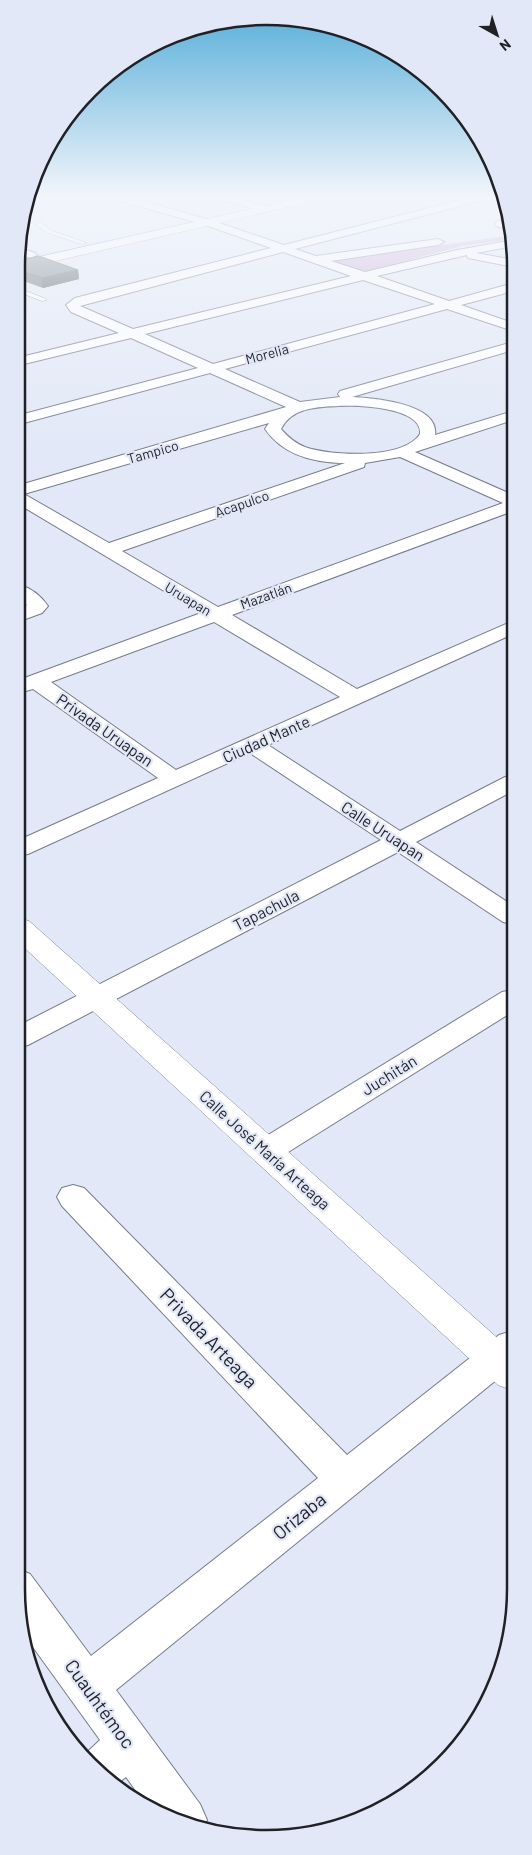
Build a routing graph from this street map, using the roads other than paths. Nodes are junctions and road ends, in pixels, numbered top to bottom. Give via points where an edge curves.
1 (147, 284) edge
2 (332, 284) edge
3 (384, 284) edge
4 (507, 289) edge
5 (25, 293) edge
6 (44, 300) dead end
7 (447, 305) junction
8 (507, 325) edge
9 (131, 334) junction
10 (507, 348) edge
11 (25, 360) edge
12 (211, 369) junction
13 (298, 408) junction
14 (507, 417) edge
15 (25, 419) edge
16 (418, 445) junction
17 (401, 452) junction
18 (378, 457) junction
19 (25, 489) edge
20 (507, 498) edge
21 (25, 501) edge
22 (507, 508) edge
23 (107, 550) junction
24 (25, 595) edge
25 (25, 614) edge
26 (215, 615) junction
27 (507, 629) edge
28 (27, 684) edge
29 (357, 698) junction
30 (252, 745) junction
31 (174, 779) junction
32 (507, 785) edge
33 (399, 841) junction
34 (25, 846) edge
35 (507, 913) edge
36 (25, 933) edge
37 (96, 998) junction
38 (507, 1001) edge
39 (25, 1034) edge
40 (266, 1151) junction
41 (73, 1197) dead end
42 (506, 1359) edge
43 (345, 1479) junction
44 (26, 1602) edge
45 (87, 1686) junction
46 (114, 1757) edge
47 (176, 1813) edge

1 - 9 street via 72,305
2 - 9 street
3 - 7 street
4 - 7 street, Morelia
5 - 6 lane
7 - 8 street
7 - 12 street, Morelia
9 - 11 street
9 - 12 street
10 - 13 street, Tampico
12 - 13 street
12 - 15 street, Morelia
13 - 16 street via 349,401 405,410 426,423 429,430
13 - 18 street via 276,421 273,429 277,438 289,446 329,457
13 - 19 street, Tampico
14 - 16 street
16 - 17 street
17 - 18 street
17 - 20 street
18 - 23 street, Acapulco
21 - 23 street, Uruapan
22 - 26 street, Mazatlán
23 - 26 street, Uruapan
24 - 25 street via 38,606
26 - 28 street, Mazatlán
26 - 29 street, Uruapan
27 - 29 street, Ciudad Mante
28 - 31 street, Privada Uruapan
29 - 30 street, Ciudad Mante
30 - 31 street, Ciudad Mante
30 - 33 street, Calle Uruapan
31 - 34 street, Ciudad Mante
32 - 33 street, Tapachula
33 - 35 street, Calle Uruapan
33 - 37 street, Tapachula
36 - 37 main road, Calle José María Arteaga
37 - 39 street, Tapachula
37 - 40 main road, Calle José María Arteaga
38 - 40 street, Juchitán
40 - 42 main road, Calle José María Arteaga
41 - 43 street, Privada Arteaga
42 - 43 street, Orizaba
43 - 45 street, Orizaba
44 - 45 street, Cuauhtémoc
45 - 46 street, Cuauhtémoc
46 - 47 street, Cuauhtémoc

